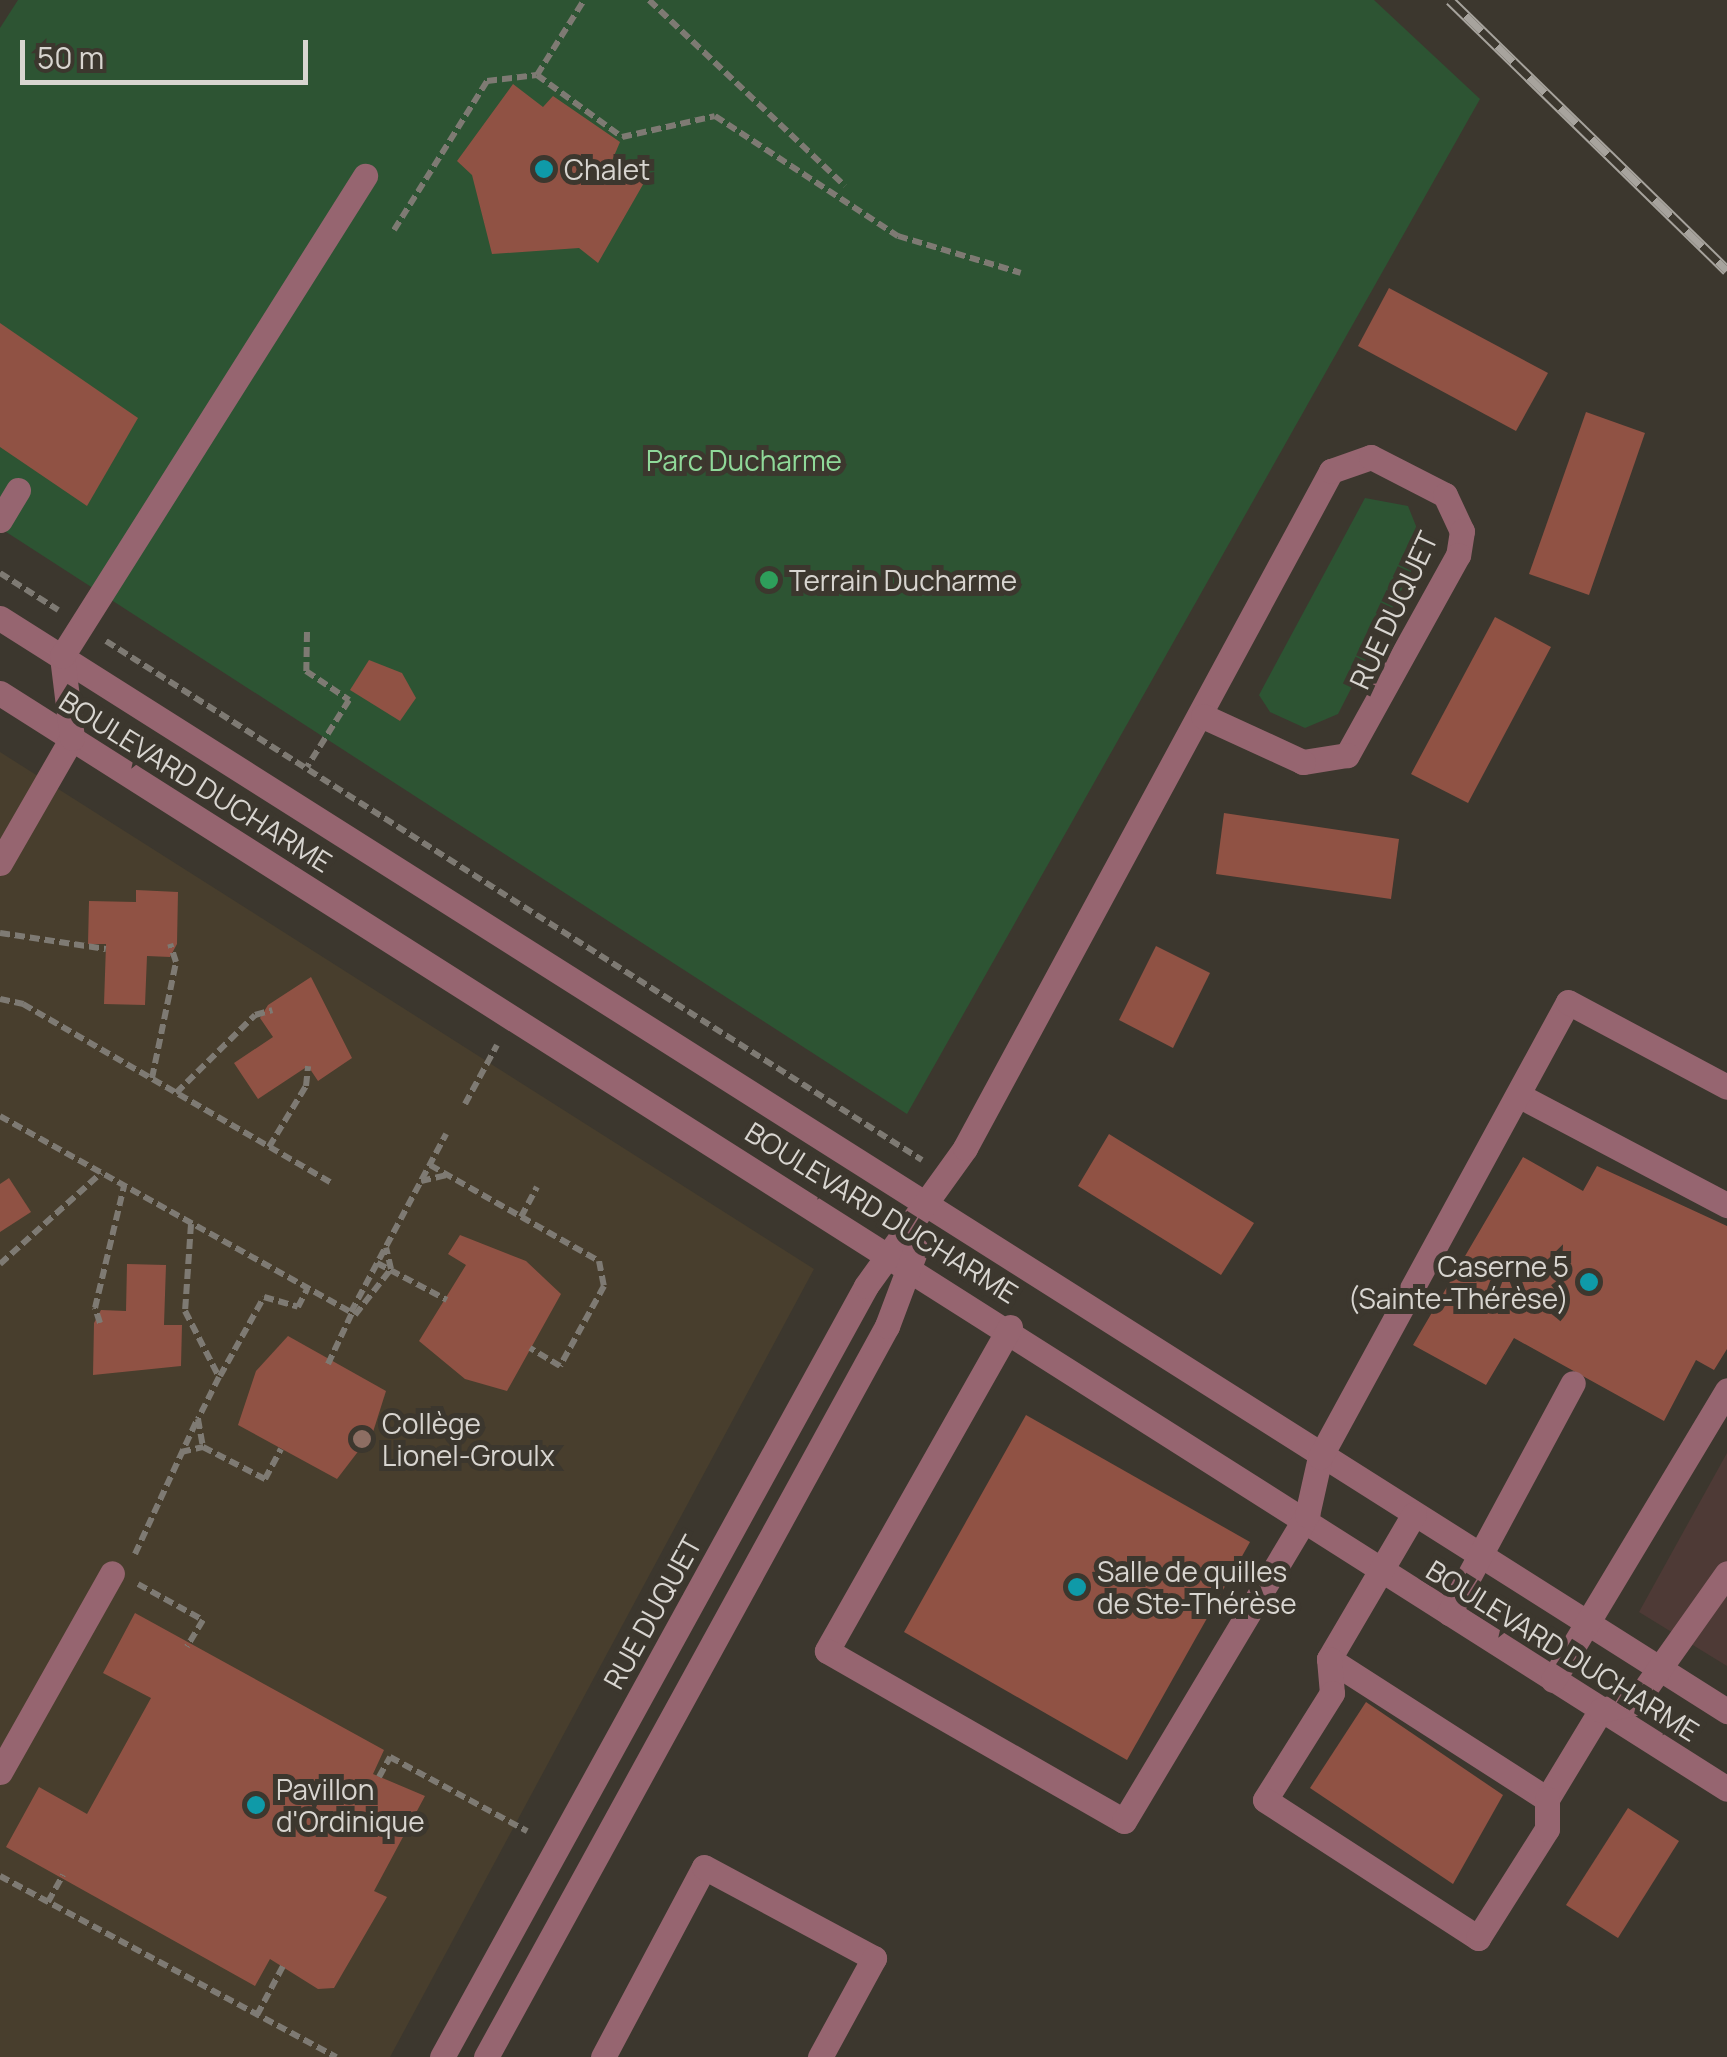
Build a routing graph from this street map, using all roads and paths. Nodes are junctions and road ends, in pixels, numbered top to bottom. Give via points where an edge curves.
1 (584, 0) edge
2 (649, 0) edge
3 (538, 75) junction
4 (365, 176) dead end
5 (844, 186) dead end
6 (394, 230) dead end
7 (1021, 274) dead end
8 (18, 490) dead end
9 (0, 520) edge
10 (0, 573) edge
11 (52, 606) dead end
12 (0, 618) edge
13 (307, 632) dead end
14 (114, 645) dead end
15 (62, 656) junction
16 (0, 693) edge
17 (1203, 716) junction
18 (72, 738) junction
19 (307, 767) junction
20 (0, 863) edge
21 (0, 933) edge
22 (170, 944) dead end
23 (106, 949) dead end
24 (0, 999) edge
25 (272, 1010) dead end
26 (497, 1045) dead end
27 (308, 1066) dead end
28 (152, 1078) junction
29 (1727, 1086) edge
30 (176, 1092) junction
31 (1520, 1096) junction
32 (465, 1104) dead end
33 (0, 1116) edge
34 (446, 1134) dead end
35 (896, 1138) dead end
36 (269, 1147) junction
37 (430, 1165) junction
38 (101, 1173) junction
39 (448, 1175) junction
40 (421, 1181) junction
41 (330, 1182) dead end
42 (124, 1186) junction
43 (537, 1187) dead end
44 (1727, 1205) edge
45 (930, 1206) junction
46 (521, 1217) junction
47 (191, 1224) junction
48 (386, 1247) junction
49 (902, 1258) junction
50 (377, 1262) junction
51 (0, 1264) edge
52 (391, 1270) junction
53 (307, 1289) junction
54 (447, 1300) dead end
55 (353, 1314) junction
56 (100, 1323) dead end
57 (1010, 1328) junction
58 (530, 1348) dead end
59 (328, 1364) dead end
60 (219, 1377) junction
61 (1573, 1383) dead end
62 (1727, 1390) edge
63 (203, 1446) junction
64 (281, 1449) dead end
65 (182, 1452) dead end
66 (1320, 1456) junction
67 (1306, 1514) junction
68 (1414, 1514) junction
69 (1481, 1556) junction
70 (1381, 1571) junction
71 (1727, 1573) edge
72 (118, 1575) joint
73 (1450, 1613) junction
74 (1590, 1624) junction
75 (187, 1647) dead end
76 (1329, 1659) junction
77 (1659, 1668) junction
78 (1553, 1680) junction
79 (1602, 1710) junction
80 (1727, 1711) edge
81 (0, 1772) edge
82 (379, 1778) dead end
83 (1727, 1789) edge
84 (1547, 1799) junction
85 (527, 1831) dead end
86 (63, 1875) dead end
87 (0, 1876) edge
88 (48, 1902) junction
89 (282, 1966) dead end
90 (258, 2015) junction
91 (336, 2057) edge
92 (442, 2057) edge
93 (486, 2057) edge
94 (603, 2057) edge
95 (820, 2057) edge

1 - 3 path
2 - 5 path
3 - 6 path via 487,81
3 - 7 path via 622,137 715,116 898,236
4 - 15 street
8 - 9 street
10 - 11 path
12 - 15 street, BOULEVARD DUCHARME
13 - 19 path via 306,671 350,700
14 - 19 path
15 - 18 street
15 - 45 street, BOULEVARD DUCHARME
16 - 18 street, BOULEVARD DUCHARME
17 - 17 street, RUE DUQUET via 1338,464 1380,459 1445,494 1462,531 1458,555 1347,755 1303,762
17 - 45 street, RUE DUQUET
18 - 20 street
18 - 49 street, BOULEVARD DUCHARME
19 - 35 path
21 - 23 path
22 - 28 path via 176,962
24 - 28 path
25 - 30 path via 255,1015
26 - 32 path
27 - 36 path via 306,1086
28 - 30 path
29 - 31 street via 1568,1002
30 - 36 path
31 - 44 street
31 - 66 street
33 - 38 path
34 - 37 path
36 - 41 path
37 - 39 path
37 - 40 path
38 - 42 path
38 - 51 path
39 - 40 path
39 - 46 path
40 - 48 path
42 - 47 path
42 - 56 path via 95,1308
43 - 46 path
45 - 49 street, RUE DUQUET
45 - 66 street, BOULEVARD DUCHARME
46 - 58 path via 599,1261 604,1286 560,1366
47 - 53 path
47 - 60 path via 186,1312
48 - 50 path
48 - 52 path
49 - 57 street, BOULEVARD DUCHARME
49 - 92 street, RUE DUQUET
49 - 93 street, RUE DUQUET via 886,1326
50 - 52 path
50 - 55 path
52 - 54 path
52 - 55 path
53 - 55 path
53 - 60 path via 298,1307 264,1297
55 - 59 path
57 - 67 street, BOULEVARD DUCHARME
57 - 67 street via 827,1652 1124,1821
60 - 63 path via 198,1419
61 - 69 street
62 - 74 street
63 - 64 path via 265,1479
63 - 65 path
66 - 67 street
66 - 68 street, BOULEVARD DUCHARME
67 - 70 street, BOULEVARD DUCHARME
68 - 69 street, BOULEVARD DUCHARME
68 - 70 street
69 - 73 street
69 - 74 street, BOULEVARD DUCHARME
70 - 73 street, BOULEVARD DUCHARME
70 - 76 street
71 - 77 street via 1684,1644
72 - 75 path via 202,1620
72 - 81 street
73 - 78 street, BOULEVARD DUCHARME
74 - 77 street, BOULEVARD DUCHARME
74 - 78 street
76 - 84 street
76 - 84 street via 1332,1693 1264,1800 1478,1938 1546,1829
77 - 79 street via 1635,1703
77 - 80 street, BOULEVARD DUCHARME
78 - 79 street, BOULEVARD DUCHARME
79 - 83 street, BOULEVARD DUCHARME
79 - 84 street
82 - 85 path via 390,1757
86 - 88 path
87 - 88 path
88 - 90 path
89 - 90 path
90 - 91 path
94 - 95 street via 704,1868 874,1958

